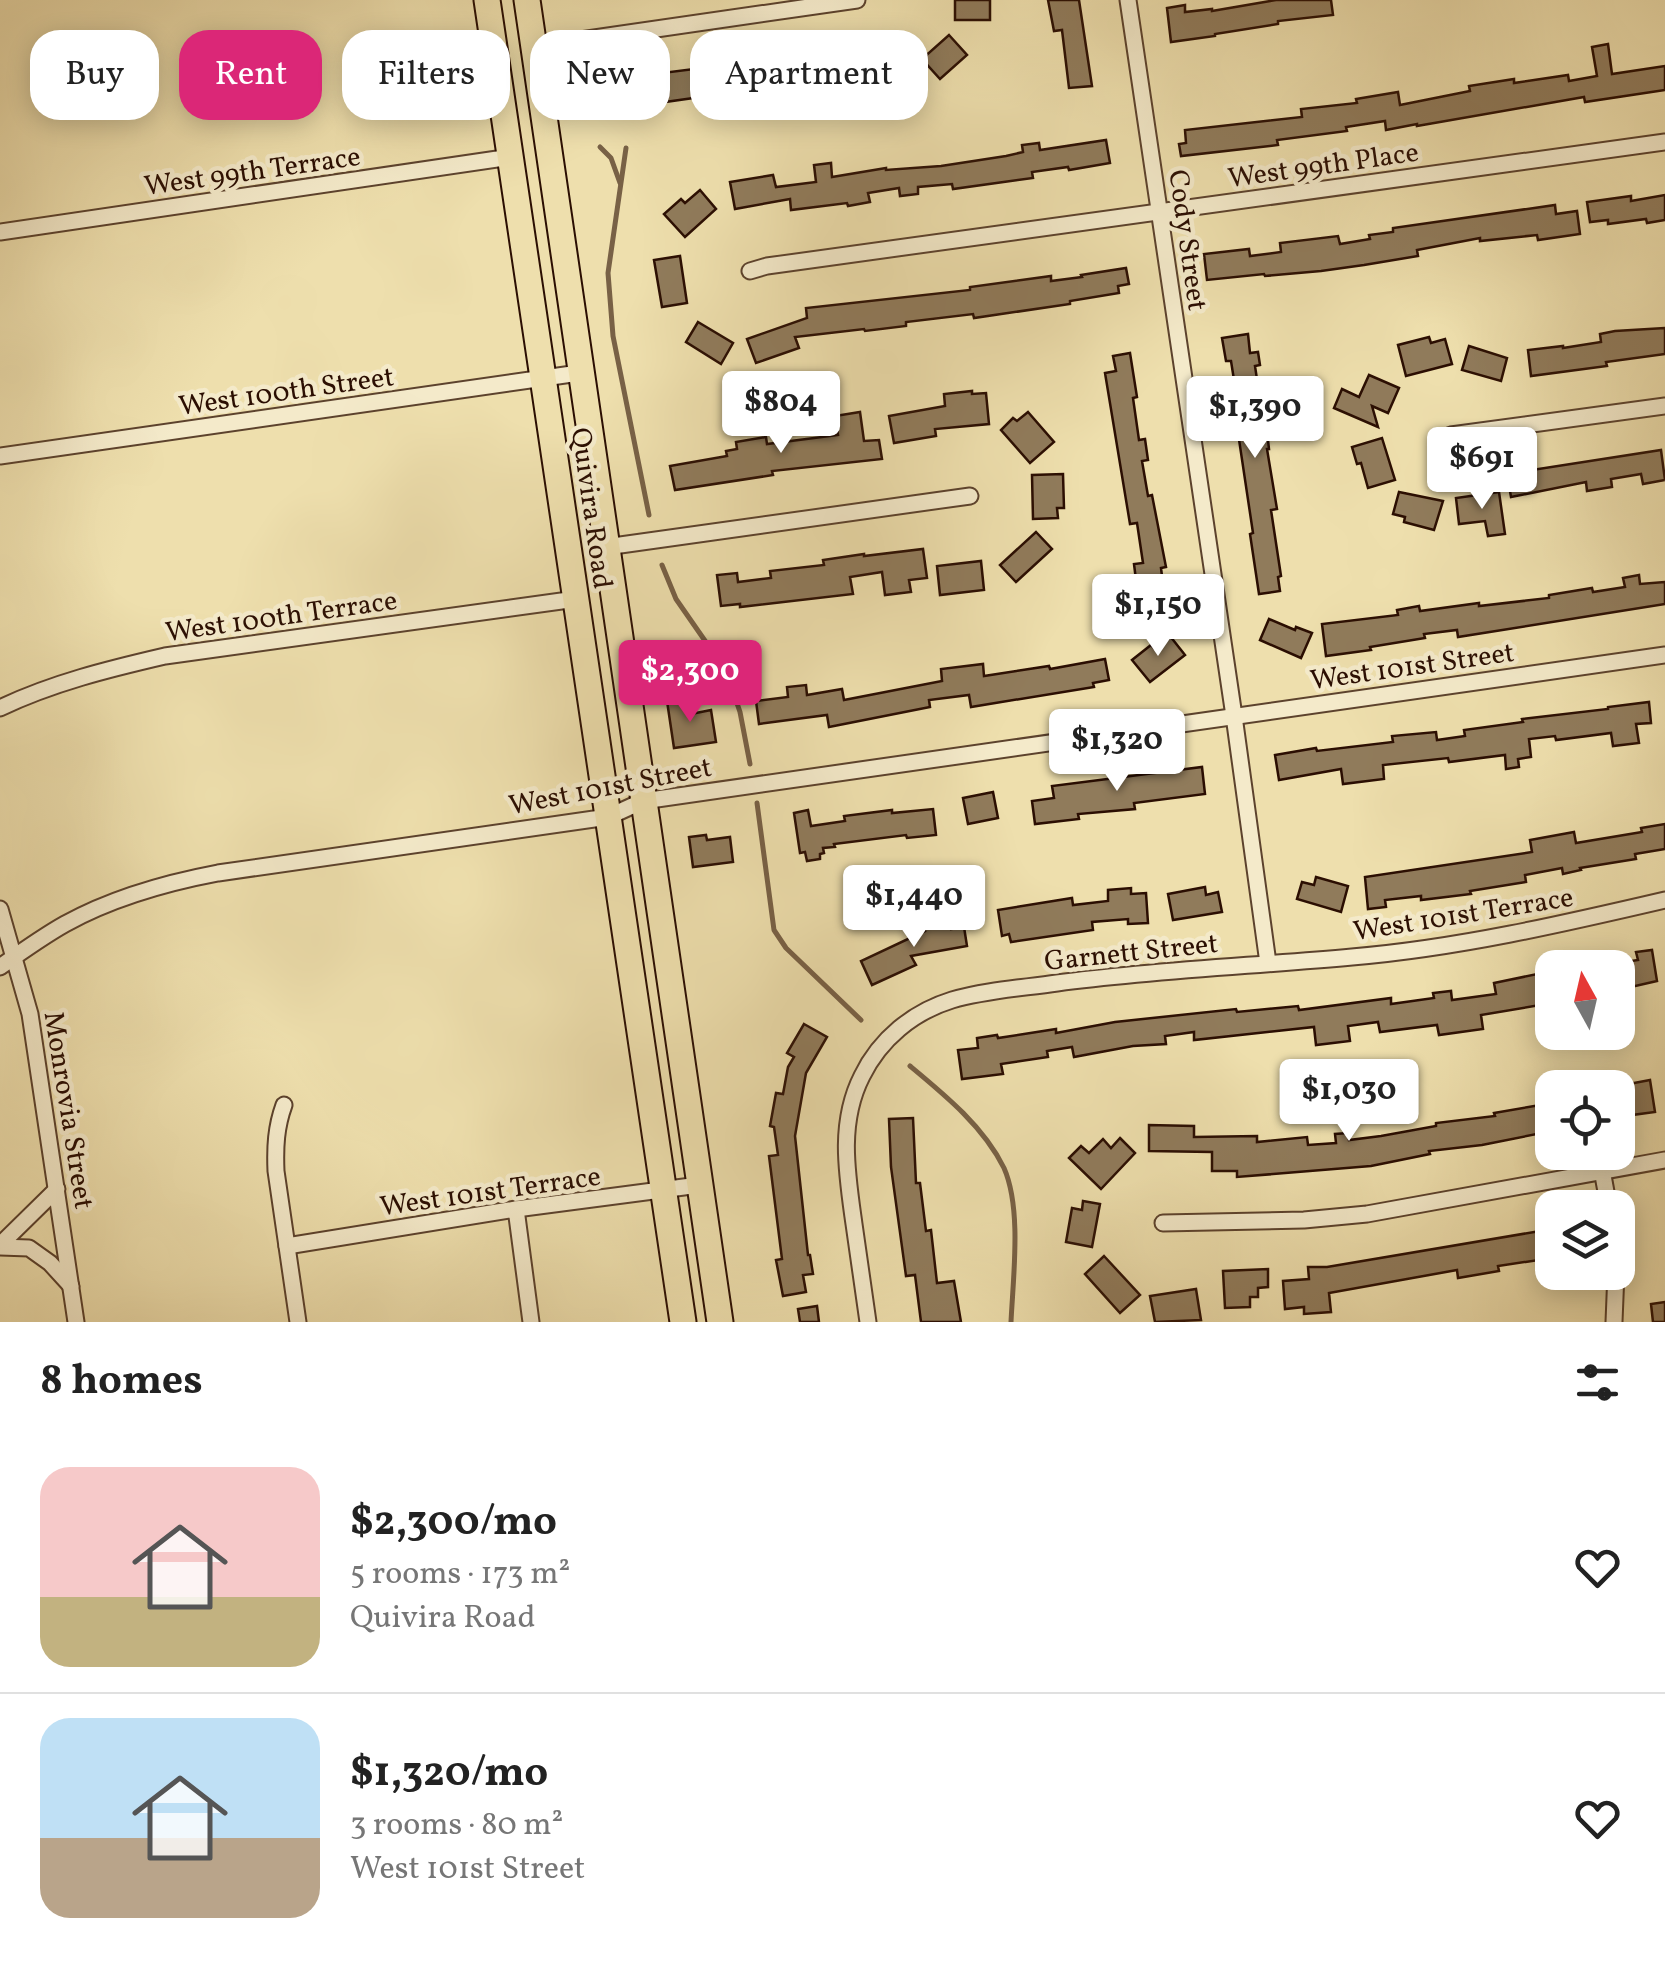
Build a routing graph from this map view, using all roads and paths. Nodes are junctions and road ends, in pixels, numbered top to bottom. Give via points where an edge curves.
1 (487, 0) edge
2 (527, 0) edge
3 (857, 0) edge
4 (1128, 0) edge
5 (530, 30) edge
6 (650, 30) edge
7 (543, 120) edge
8 (1665, 142) edge
9 (511, 157) junction
10 (1160, 212) junction
11 (0, 232) edge
12 (750, 271) dead end
13 (580, 373) junction
14 (543, 378) junction
15 (1665, 406) edge
16 (1451, 435) dead end
17 (0, 456) edge
18 (970, 496) dead end
19 (606, 547) junction
20 (576, 599) junction
21 (1665, 655) edge
22 (0, 708) edge
23 (1234, 716) junction
24 (643, 800) junction
25 (608, 816) junction
26 (1665, 900) edge
27 (0, 910) edge
28 (15, 956) junction
29 (1268, 962) junction
30 (0, 967) edge
31 (284, 1105) dead end
32 (1665, 1160) edge
33 (1635, 1165) edge
34 (1602, 1170) joint
35 (700, 1185) junction
36 (58, 1189) junction
37 (1606, 1190) edge
38 (663, 1191) junction
39 (516, 1209) junction
40 (1163, 1223) dead end
41 (0, 1246) edge
42 (287, 1246) junction
43 (71, 1286) junction
44 (1615, 1290) edge
45 (76, 1322) edge
46 (298, 1322) edge
47 (531, 1322) edge
48 (683, 1322) edge
49 (720, 1322) edge
50 (868, 1322) edge
51 (1614, 1322) edge

1 - 9 main road, Quivira Road
2 - 5 main road, Quivira Road
3 - 6 street
4 - 10 street, Cody Street
7 - 13 main road, Quivira Road
8 - 10 street, West 99th Place
9 - 11 street, West 99th Terrace
9 - 14 main road, Quivira Road
10 - 12 street, West 99th Place
10 - 23 street, Cody Street
13 - 14 street, West 100th Street
13 - 19 main road, Quivira Road
14 - 17 street, West 100th Street
14 - 20 main road, Quivira Road
15 - 16 street
18 - 19 street
19 - 24 main road, Quivira Road
20 - 22 street, West 100th Terrace via 165,656
20 - 25 main road, Quivira Road
21 - 23 street, West 101st Street
23 - 24 street, West 101st Street
23 - 29 street, Cody Street
24 - 25 street, West 101st Street
24 - 35 main road, Quivira Road
25 - 28 street, West 101st Street via 182,880 84,914
25 - 38 main road, Quivira Road
26 - 29 street, West 101st Terrace via 1432,948
27 - 28 street, Monrovia Street
28 - 30 street, West 101st Street
28 - 36 street, Monrovia Street
29 - 50 street, Garnett Street via 968,996 898,1029 861,1077 847,1122 845,1151
31 - 42 street via 274,1147
32 - 33 street
34 - 37 street
34 - 40 street via 1367,1214
35 - 38 street, West 101st Terrace
35 - 49 main road, Quivira Road
36 - 41 street
36 - 43 street, Monrovia Street
38 - 39 street, West 101st Terrace
38 - 48 main road, Quivira Road
39 - 42 street, West 101st Terrace
39 - 47 street
41 - 43 street via 29,1248
42 - 46 street
43 - 45 street, Monrovia Street
44 - 51 street

